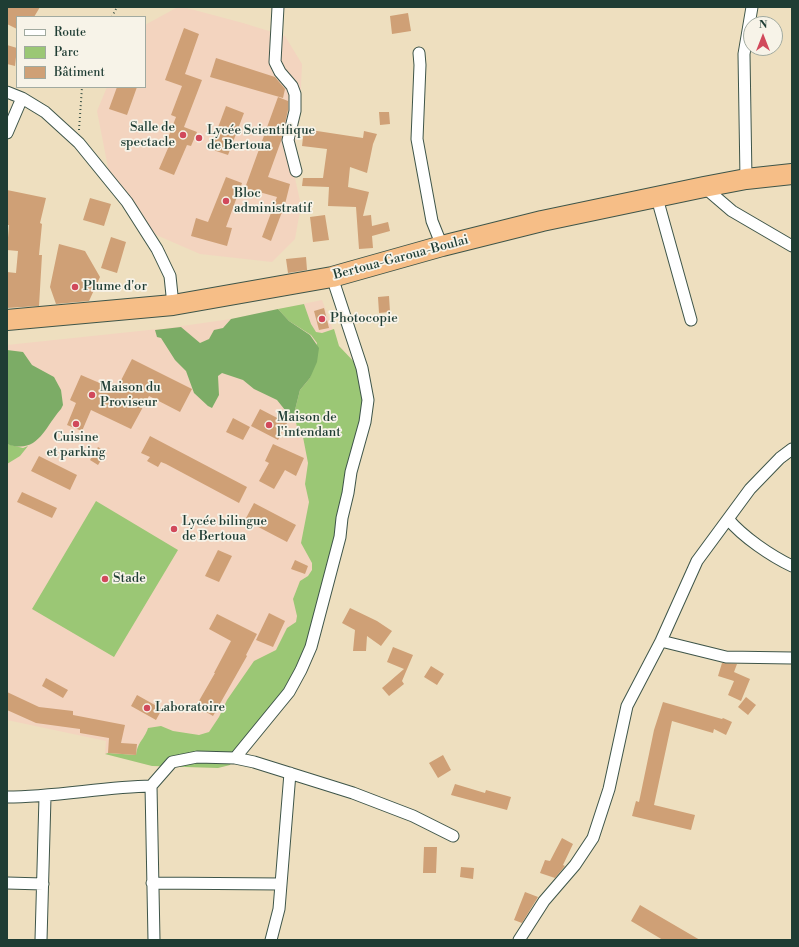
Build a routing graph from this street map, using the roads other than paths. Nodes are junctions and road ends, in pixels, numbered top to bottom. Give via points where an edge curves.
1 (278, 7) edge
2 (752, 7) edge
3 (419, 53) dead end
4 (7, 92) edge
5 (22, 98) junction
6 (7, 133) edge
7 (296, 171) dead end
8 (792, 174) edge
9 (746, 179) junction
10 (704, 187) junction
11 (657, 198) junction
12 (442, 246) junction
13 (792, 246) edge
14 (332, 277) junction
15 (173, 305) junction
16 (7, 320) edge
17 (691, 320) dead end
18 (792, 449) edge
19 (728, 519) junction
20 (792, 566) edge
21 (661, 641) junction
22 (792, 658) edge
23 (235, 758) junction
24 (290, 773) junction
25 (151, 786) junction
26 (7, 797) edge
27 (46, 797) junction
28 (453, 836) dead end
29 (7, 883) edge
30 (152, 883) junction
31 (43, 884) junction
32 (281, 884) junction
33 (41, 940) edge
34 (154, 940) edge
35 (271, 940) edge
36 (519, 940) edge

1 - 7 street via 276,62 295,94 295,111 288,140
2 - 9 street via 744,54
3 - 12 street via 417,139 432,221
4 - 5 street
5 - 6 street
5 - 15 street via 45,112 79,143 127,202 158,249 170,276
8 - 9 highway, Bertoua-Garoua-Boulai
9 - 10 highway, Bertoua-Garoua-Boulai
10 - 11 highway, Bertoua-Garoua-Boulai
10 - 13 street via 732,211
11 - 12 highway, Bertoua-Garoua-Boulai
11 - 17 street
12 - 14 highway, Bertoua-Garoua-Boulai
14 - 15 highway, Bertoua-Garoua-Boulai
14 - 23 street via 362,368 368,400 365,422 354,458 336,551 311,647 289,692
15 - 16 highway, Bertoua-Garoua-Boulai
18 - 19 street via 750,490
19 - 20 street via 739,532
19 - 21 street via 697,562
21 - 22 street via 726,657
21 - 36 street via 627,706 610,790 593,838 576,865 544,901
23 - 24 street
23 - 25 street via 197,757 172,762
24 - 28 street via 353,793 412,816
24 - 32 street
25 - 27 street via 116,787
25 - 30 street
26 - 27 street
27 - 31 street
29 - 31 street
30 - 32 street
30 - 34 street
31 - 33 street
32 - 35 street via 279,910

